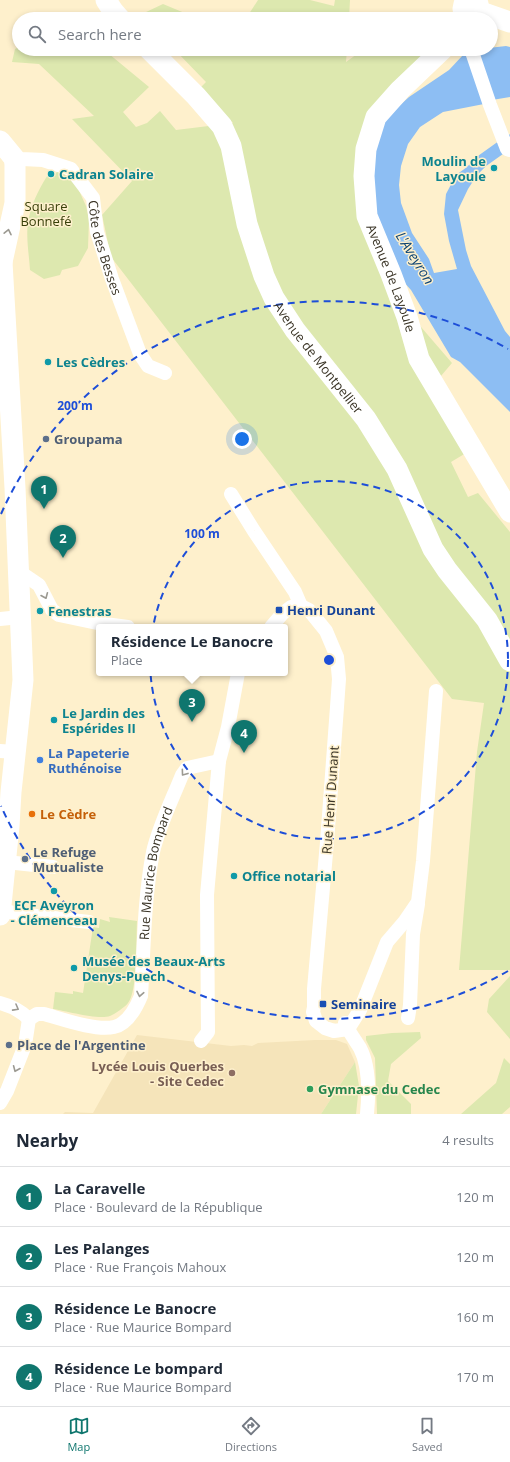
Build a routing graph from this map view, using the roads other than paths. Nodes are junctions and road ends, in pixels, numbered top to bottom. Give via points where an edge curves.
1 (106, 0) edge
2 (114, 12) edge
3 (498, 19) edge
4 (510, 22) edge
5 (156, 56) edge
6 (436, 56) edge
7 (473, 56) edge
8 (0, 141) edge
9 (507, 145) edge
10 (14, 166) junction
11 (0, 192) edge
12 (1, 260) edge
13 (165, 373) dead end
14 (231, 494) dead end
15 (510, 512) edge
16 (17, 570) junction
17 (301, 606) junction
18 (10, 618) edge
19 (105, 624) edge
20 (274, 624) edge
21 (510, 661) edge
22 (237, 676) edge
23 (436, 691) dead end
24 (8, 751) edge
25 (219, 761) junction
26 (4, 851) edge
27 (53, 867) dead end
28 (418, 902) junction
29 (0, 910) edge
30 (0, 915) edge
31 (89, 922) dead end
32 (0, 1002) edge
33 (408, 1018) dead end
34 (29, 1019) junction
35 (348, 1025) junction
36 (201, 1041) dead end
37 (4, 1091) edge
38 (0, 1103) edge
39 (367, 1114) edge

1 - 2 street
3 - 4 street
5 - 21 street, Avenue de Montpellier via 222,126 232,146 247,224 274,298 295,330 366,418 397,469 432,549 487,620
6 - 15 street, Avenue de Layoule via 376,117 366,149 364,176 367,216 402,302 419,359
7 - 9 street via 490,106
8 - 10 street
10 - 11 street via 9,185
12 -> 10 street via 15,203
10 - 13 street, Côte des Besses via 22,159 43,160 70,170 93,198 97,232 140,354 148,366
12 - 16 street via 15,488
14 - 17 street, Rue Henri Dunant via 295,592
16 - 18 street
16 -> 19 street via 40,585 52,610 59,615
17 - 20 street via 291,607
17 - 35 street, Rue Henri Dunant via 309,610 326,631 337,657 339,679 314,1007 332,1023
18 - 24 street via 23,680
22 - 25 street
23 - 28 street
24 - 26 street
25 -> 34 street, Rue Maurice Bompard via 187,768 158,836 149,881 141,996 136,1008 125,1021 114,1027 93,1027 44,1014 37,1014
25 - 36 street via 207,895 208,1032
26 - 27 street
26 - 29 street
28 - 33 street via 413,934
28 - 35 street via 387,942 360,1010
29 - 30 street
29 - 31 street
32 -> 34 street via 11,1005
34 -> 37 street via 25,1046
35 - 39 street via 365,1063
37 - 38 street

